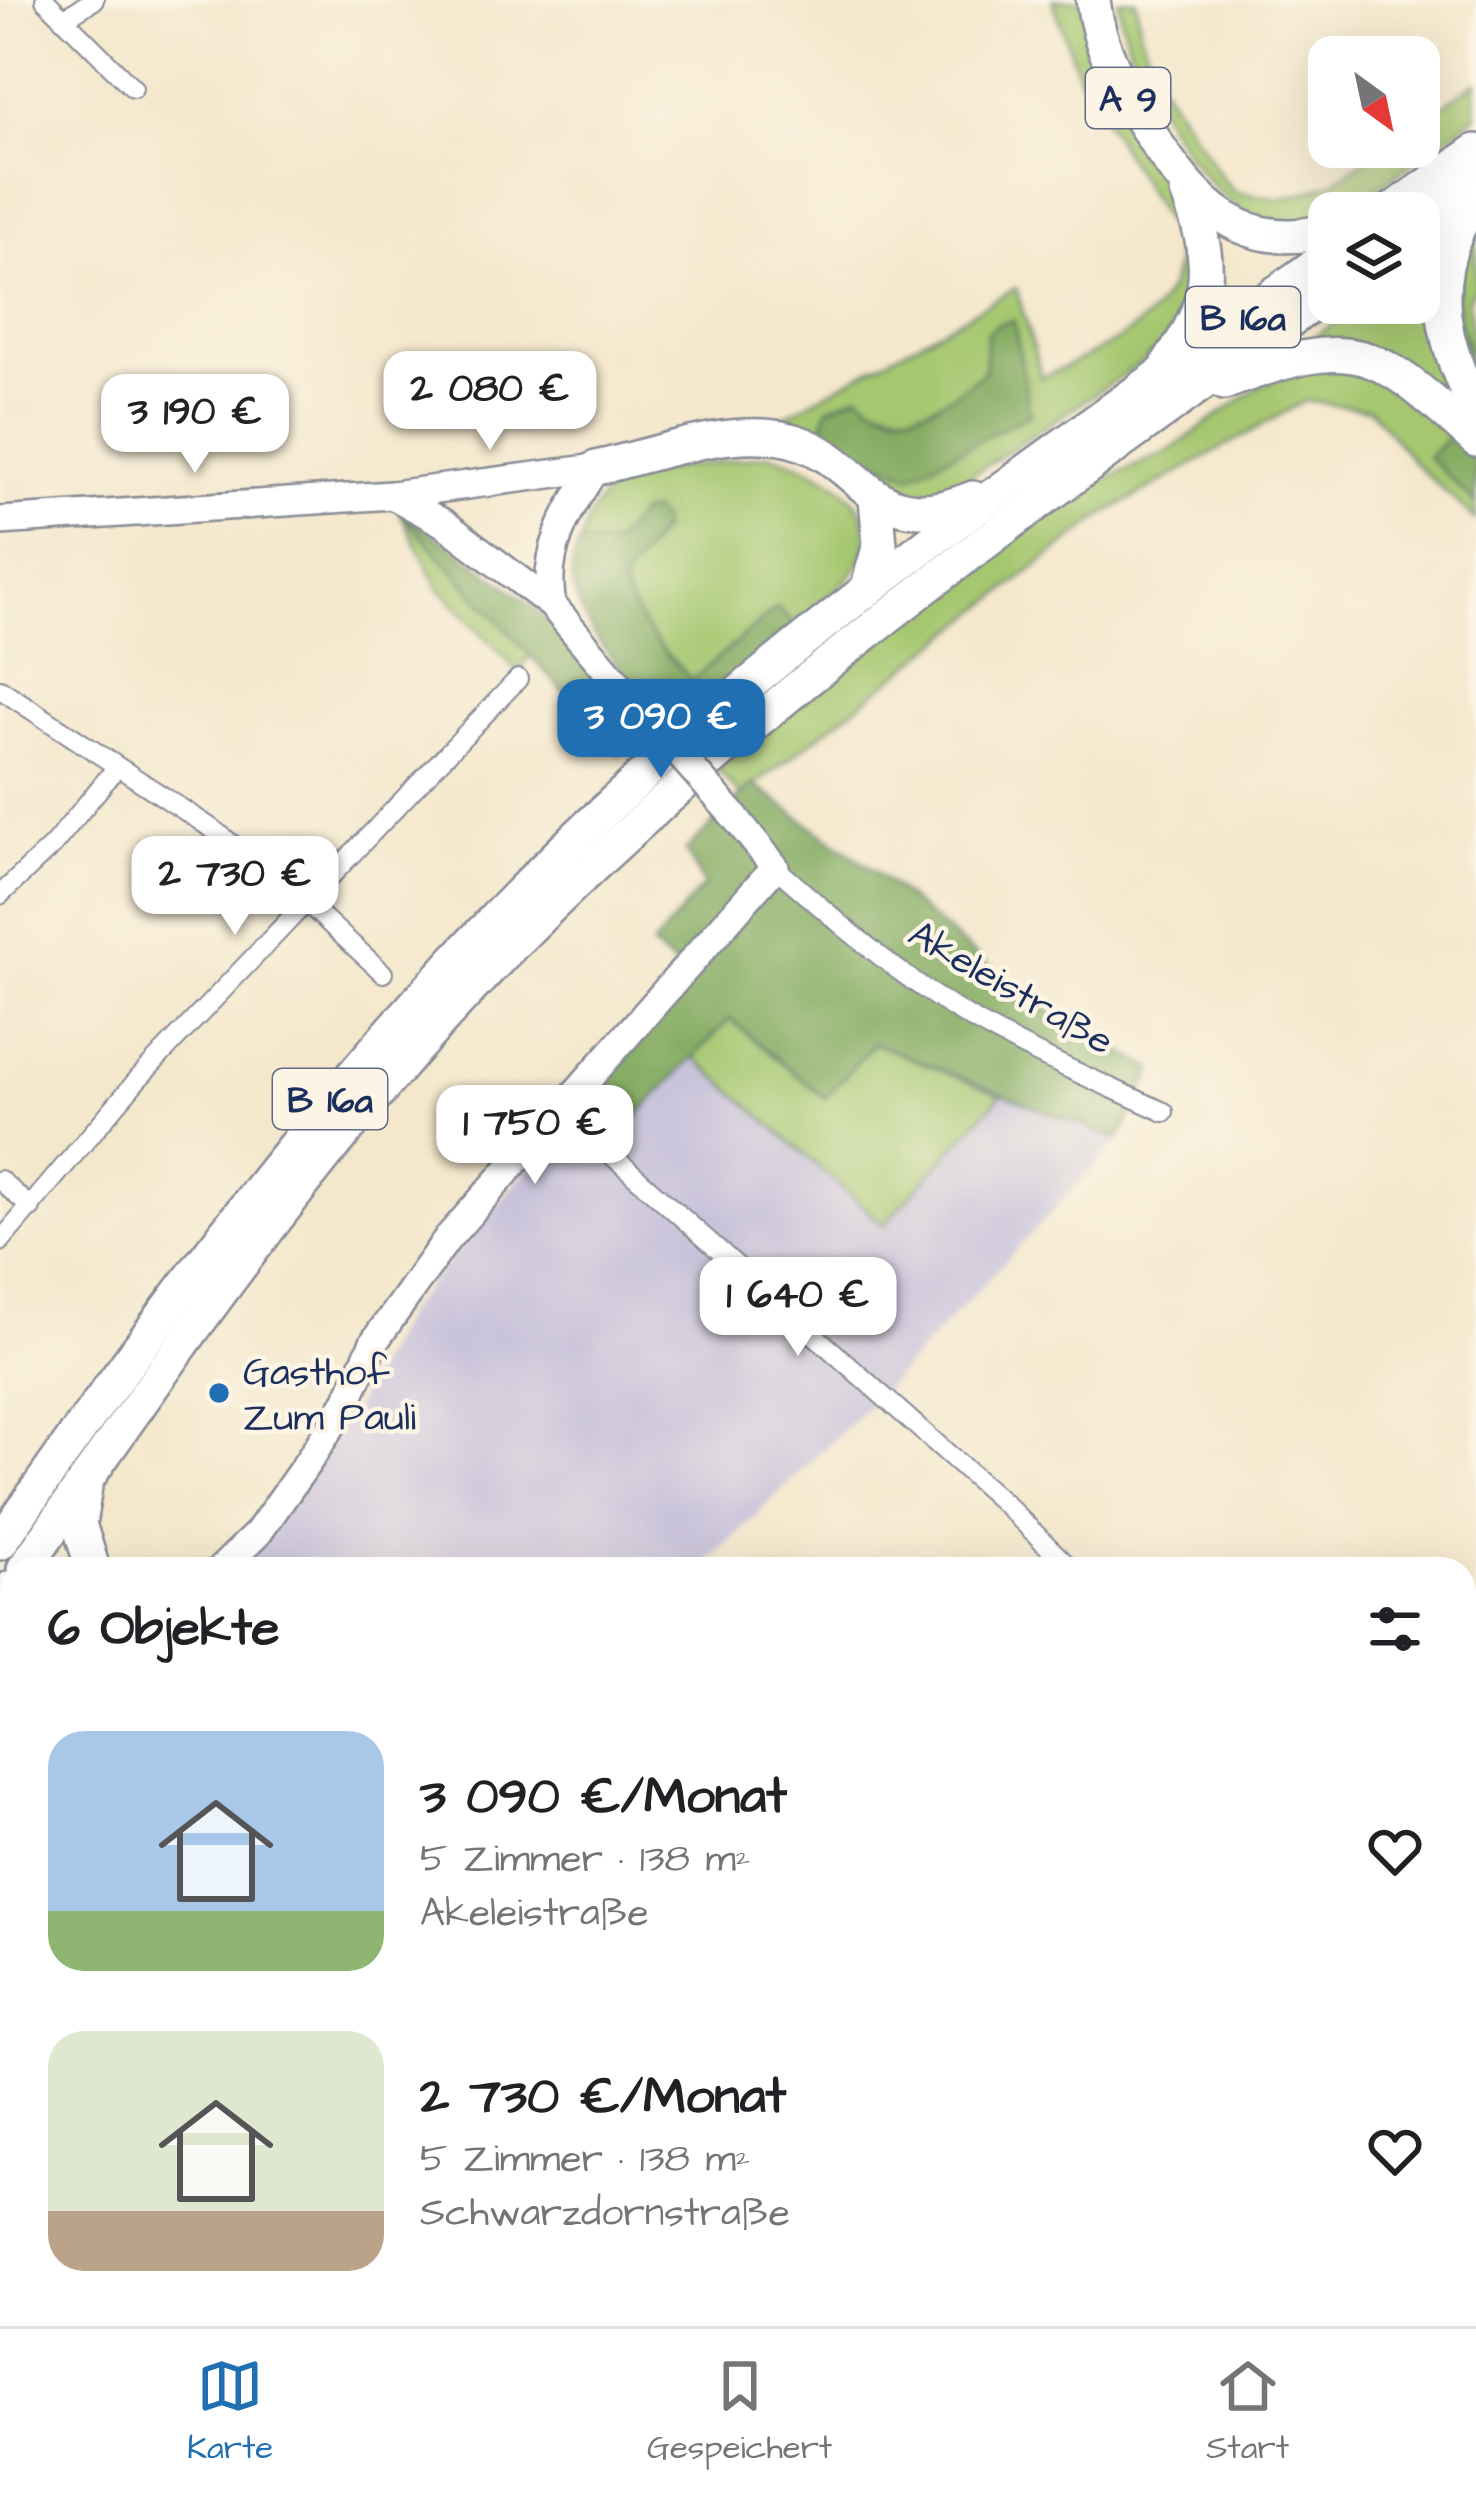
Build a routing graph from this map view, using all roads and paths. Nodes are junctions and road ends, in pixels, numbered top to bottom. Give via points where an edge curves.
1 (45, 0) edge
2 (94, 0) edge
3 (1093, 0) edge
4 (63, 19) junction
5 (133, 88) dead end
6 (1476, 151) edge
7 (1476, 184) edge
8 (1185, 187) junction
9 (1424, 192) edge
10 (1476, 196) edge
11 (1440, 198) edge
12 (1308, 236) edge
13 (1308, 273) edge
14 (1308, 305) edge
15 (1170, 388) junction
16 (1476, 409) edge
17 (1476, 440) edge
18 (596, 468) junction
19 (1023, 475) junction
20 (392, 495) junction
21 (876, 498) junction
22 (0, 521) edge
23 (867, 590) junction
24 (552, 605) junction
25 (518, 680) dead end
26 (0, 689) edge
27 (117, 767) junction
28 (776, 867) junction
29 (0, 895) edge
30 (306, 902) junction
31 (383, 973) dead end
32 (561, 1110) junction
33 (1164, 1112) dead end
34 (0, 1180) edge
35 (31, 1208) junction
36 (0, 1242) edge
37 (86, 1479) junction
38 (0, 1543) edge
39 (33, 1557) edge
40 (89, 1557) edge
41 (233, 1557) edge
42 (1059, 1557) edge

1 - 4 street
2 - 4 street
3 - 8 highway, A 9 via 1115,73
4 - 5 street
6 - 9 highway
7 - 11 highway
8 - 12 highway, A 9 via 1258,233
8 - 15 highway, A 9 via 1208,275
10 - 16 highway via 1452,236 1441,289 1449,345
13 - 15 highway, B 16a
14 - 15 highway, B 16a
15 - 17 highway via 1308,355 1346,354 1407,377
15 - 19 highway, B 16a
15 - 37 highway, B 16a via 742,732 491,967 329,1147
18 - 20 street
18 - 21 highway via 734,437 776,437 831,458
18 - 24 street via 555,541
19 - 21 highway via 934,512
19 - 23 highway, B 16a
20 - 22 street
20 - 24 street, Akeleistraße via 446,524
21 - 23 highway via 880,544
23 - 38 highway, B 16a via 646,772 533,880 318,1112
24 - 28 street, Akeleistraße, bridge
25 - 30 street
26 - 27 street
27 - 29 street
27 - 30 street
28 - 32 street
28 - 33 street, Akeleistraße via 936,997
30 - 31 street
30 - 35 street via 138,1078
32 - 41 street via 407,1292 310,1459
32 - 42 street
34 - 35 street
35 - 36 street
37 - 39 highway, B 16a
37 - 40 highway via 79,1524

